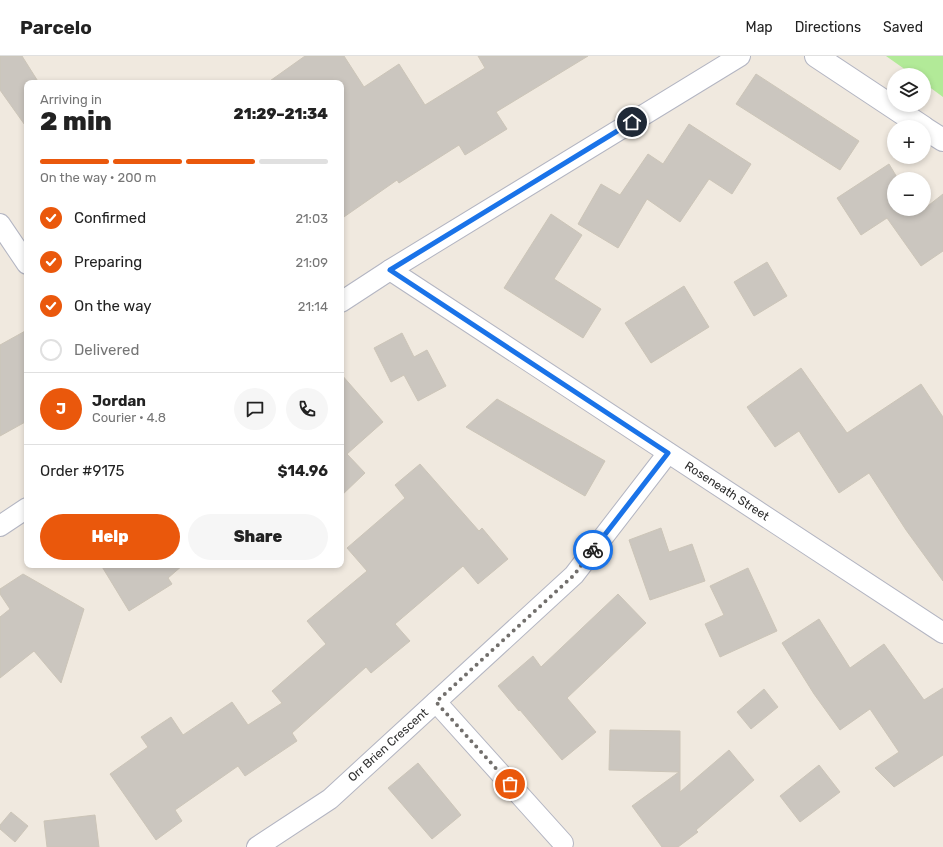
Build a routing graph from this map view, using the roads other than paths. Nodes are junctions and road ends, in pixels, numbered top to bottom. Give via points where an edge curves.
1 (740, 56) edge
2 (816, 56) edge
3 (913, 120) edge
4 (931, 132) edge
5 (943, 140) edge
6 (0, 224) edge
7 (24, 260) edge
8 (390, 270) junction
9 (344, 300) edge
10 (668, 453) junction
11 (24, 510) edge
12 (0, 526) edge
13 (943, 633) edge
14 (436, 702) junction
15 (563, 844) dead end
16 (257, 847) edge

1 - 8 street
2 - 3 main road
4 - 5 main road
6 - 7 street
8 - 9 street
8 - 10 street, Roseneath Street
10 - 13 street, Roseneath Street
10 - 14 street, Orr Brien Crescent via 574,575
11 - 12 street
14 - 15 street
14 - 16 street, Orr Brien Crescent via 330,799

